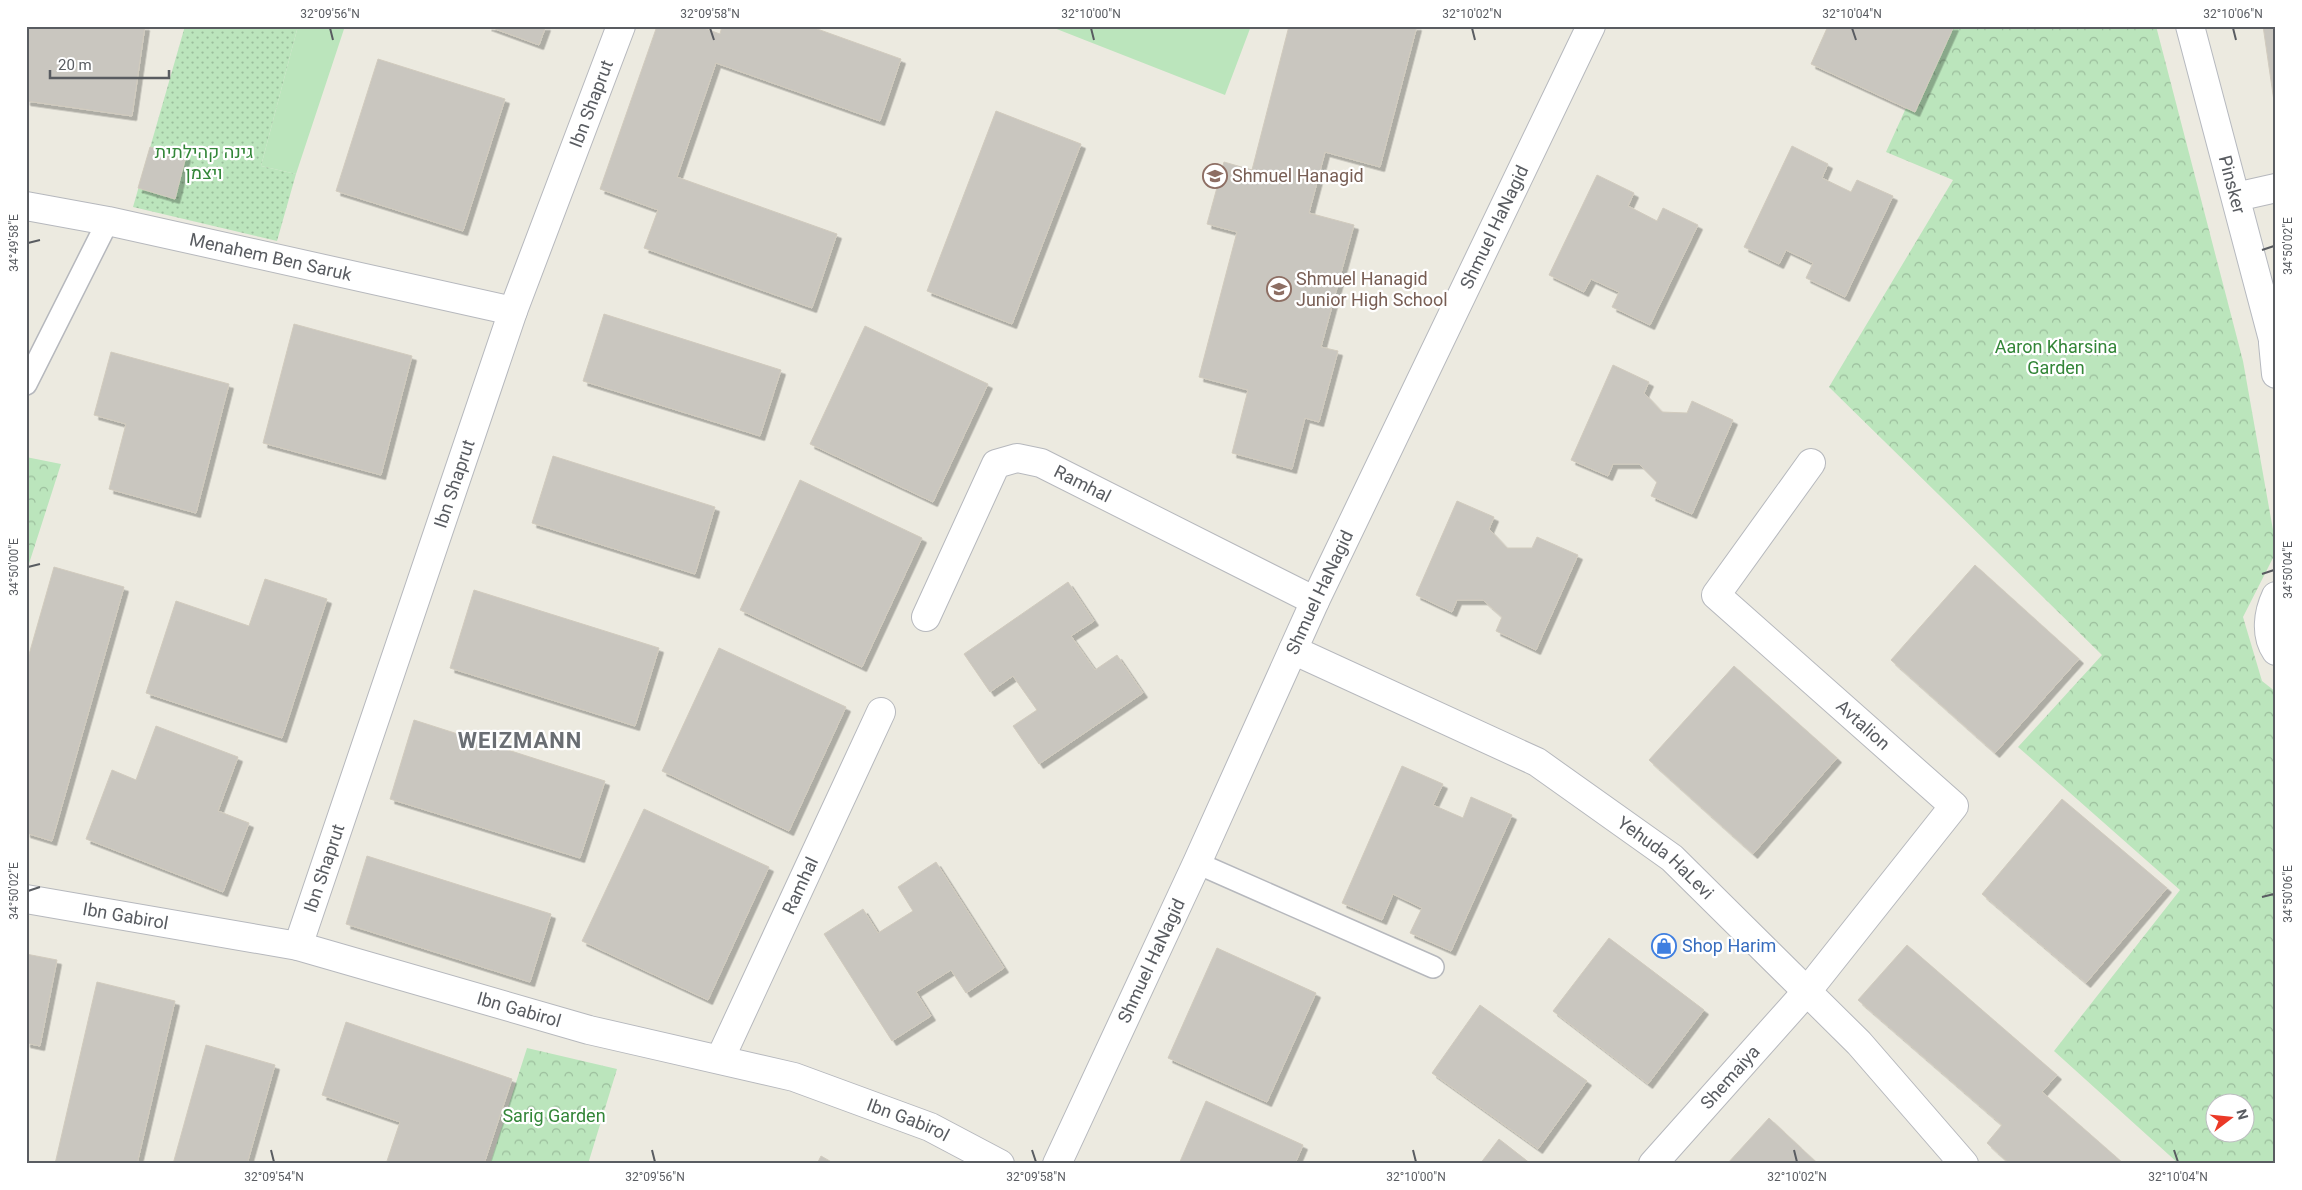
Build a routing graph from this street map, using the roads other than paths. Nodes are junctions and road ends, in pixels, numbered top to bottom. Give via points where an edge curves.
1 (621, 26) edge
2 (1591, 26) edge
3 (2190, 26) edge
4 (2276, 188) edge
5 (2236, 198) junction
6 (26, 206) edge
7 (108, 221) junction
8 (513, 312) junction
9 (2274, 347) edge
10 (2276, 374) edge
11 (26, 384) edge
12 (1811, 463) dead end
13 (2276, 596) edge
14 (1315, 601) junction
15 (926, 617) dead end
16 (1294, 650) junction
17 (2276, 651) edge
18 (881, 712) dead end
19 (1197, 863) junction
20 (26, 899) edge
21 (298, 946) junction
22 (1433, 967) dead end
23 (1808, 990) junction
24 (720, 1059) junction
25 (1000, 1164) edge
26 (1057, 1164) edge
27 (1653, 1164) edge
28 (1964, 1164) edge

1 - 8 street, Ibn Shaprut
2 - 14 street, Shmuel HaNagid
3 - 5 street, Pinsker
4 - 5 street
5 - 9 street, Pinsker
6 - 7 street, Menahem Ben Saruk
7 - 8 street, Menahem Ben Saruk
7 - 11 lane
8 - 21 street, Ibn Shaprut
9 - 10 street, Pinsker
12 - 23 street, Avtalion via 1716,595 1954,806
13 - 17 street via 2268,628
14 - 15 street, Ramhal via 1041,463 1017,458 996,464
14 - 16 street, Shmuel HaNagid
16 - 19 street, Shmuel HaNagid
16 - 23 street, Yehuda HaLevi via 1538,762 1672,858
18 - 24 street, Ramhal
19 - 22 lane
19 - 26 street, Shmuel HaNagid
20 - 21 street, Ibn Gabirol
21 - 24 street, Ibn Gabirol via 589,1030
23 - 27 street, Shemaiya
23 - 28 street, Yehuda HaLevi via 1866,1050
24 - 25 street, Ibn Gabirol via 794,1077 875,1107 930,1128

